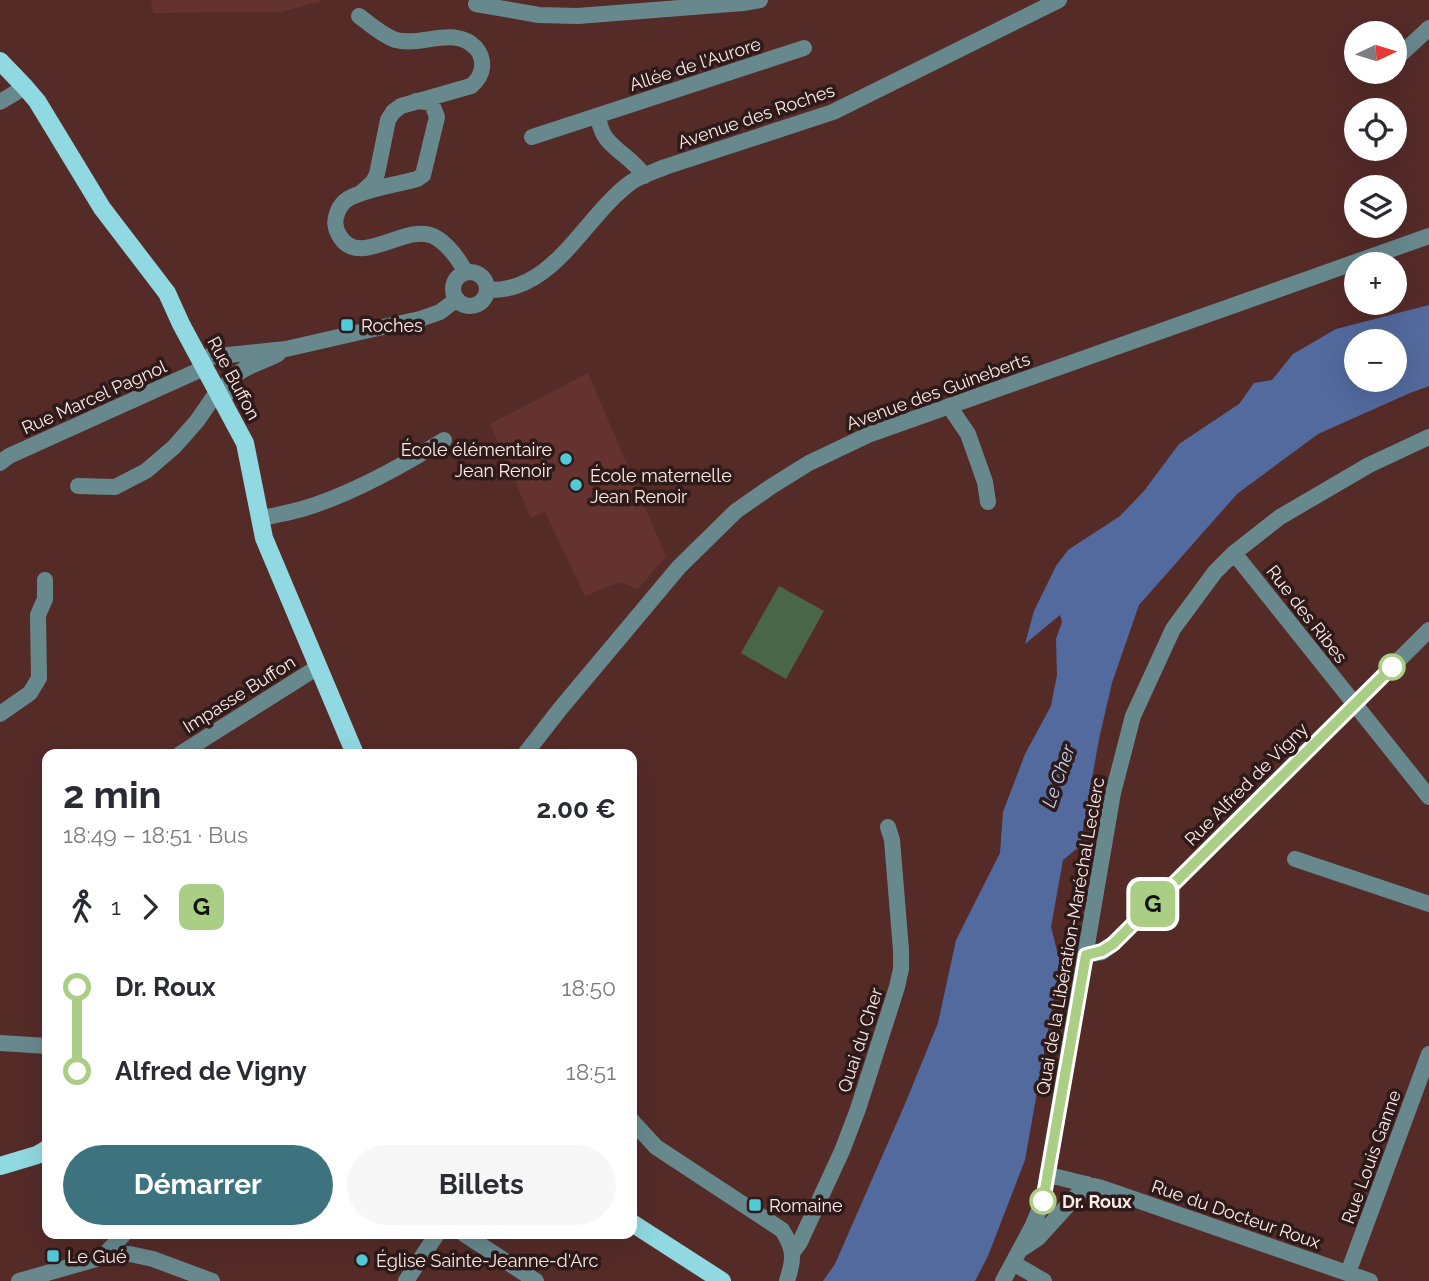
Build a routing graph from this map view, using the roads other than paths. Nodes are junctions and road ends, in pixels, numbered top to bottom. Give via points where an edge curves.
1 (760, 0) edge
2 (1059, 0) edge
3 (476, 4) dead end
4 (359, 16) dead end
5 (1429, 28) edge
6 (804, 48) dead end
7 (1407, 49) edge
8 (0, 61) edge
9 (25, 86) junction
10 (451, 93) junction
11 (416, 101) junction
12 (0, 102) edge
13 (437, 117) junction
14 (597, 117) junction
15 (532, 137) dead end
16 (644, 176) junction
17 (361, 193) junction
18 (1429, 236) edge
19 (465, 272) junction
20 (488, 290) junction
21 (457, 299) junction
22 (286, 349) junction
23 (202, 363) junction
24 (220, 398) junction
25 (971, 398) junction
26 (949, 406) junction
27 (968, 434) junction
28 (1429, 437) edge
29 (444, 440) dead end
30 (0, 463) edge
31 (78, 486) dead end
32 (988, 502) dead end
33 (260, 519) junction
34 (1234, 553) junction
35 (45, 580) dead end
36 (1429, 630) edge
37 (318, 667) junction
38 (1354, 704) junction
39 (0, 714) edge
40 (188, 749) edge
41 (353, 749) edge
42 (529, 749) edge
43 (1429, 797) edge
44 (888, 827) dead end
45 (1295, 859) dead end
46 (1429, 904) edge
47 (1086, 955) junction
48 (0, 1043) edge
49 (42, 1046) edge
50 (1429, 1054) edge
51 (637, 1126) edge
52 (42, 1152) edge
53 (0, 1166) edge
54 (1049, 1175) junction
55 (1087, 1184) junction
56 (637, 1226) edge
57 (119, 1239) edge
58 (434, 1239) edge
59 (472, 1239) edge
60 (793, 1252) junction
61 (107, 1256) junction
62 (1017, 1256) junction
63 (1348, 1273) junction
64 (19, 1281) edge
65 (212, 1281) edge
66 (406, 1281) edge
67 (536, 1281) edge
68 (722, 1281) edge
69 (787, 1281) edge
70 (1003, 1281) edge
71 (1044, 1281) edge
72 (1370, 1281) edge

1 - 3 street via 578,16 539,15
2 - 16 street, Avenue des Roches via 833,112
4 - 10 street via 391,38 452,37 474,45 483,66 479,78
5 - 7 street
6 - 14 street, Allée de l'Aurore
8 - 9 main road, Rue Buffon
9 - 12 street
9 - 23 main road, Rue Buffon via 102,208 167,293
10 - 11 street
10 - 13 street
11 - 13 street via 432,104
11 - 17 street via 401,106 388,120 377,174
13 - 17 street via 422,175
14 - 15 street, Allée de l'Aurore
14 - 16 street via 608,141
16 - 20 street, Avenue des Roches via 616,196 549,268 516,287
17 - 19 street via 338,209 335,220 343,242 364,249 424,234 440,240
18 - 25 street, Avenue des Guineberts
19 - 20 street via 481,275
19 - 21 street via 454,284
20 - 21 street via 478,304 467,305
21 - 22 street via 440,312 419,319
22 - 23 street, Rue Marcel Pagnol
22 - 24 street via 242,370
23 - 24 main road, Rue Buffon
23 - 30 street, Rue Marcel Pagnol
24 - 31 street via 146,471 115,487
24 - 33 main road, Rue Buffon via 245,443
25 - 26 street, Avenue des Guineberts
25 - 27 street
26 - 27 street
26 - 42 street, Avenue des Guineberts via 867,435 809,463 737,511 678,567
27 - 32 street
28 - 34 street, Quai de la Libération-Maréchal Leclerc via 1369,465 1280,517
29 - 33 street via 346,492
33 - 37 main road, Rue Buffon
34 - 38 street, Rue des Ribes
34 - 47 street, Quai de la Libération-Maréchal Leclerc via 1173,629 1133,716 1113,793
35 - 39 street via 38,615 38,678 30,693
36 - 38 street, Rue Alfred de Vigny
37 - 40 street, Impasse Buffon
37 - 41 main road, Rue Buffon
38 - 43 street, Rue des Ribes
38 - 47 street, Rue Alfred de Vigny via 1113,944
44 - 60 street, Quai du Cher via 901,950 897,987 842,1152
45 - 46 street
47 - 54 street, Quai de la Libération-Maréchal Leclerc
48 - 49 street
50 - 63 street, Rue Louis Ganne
51 - 60 street via 656,1147 782,1230
52 - 53 main road
54 - 55 street, Rue du Docteur Roux
54 - 62 street, Quai de la Libération-Maréchal Leclerc via 1043,1201
55 - 62 street
55 - 63 street, Rue du Docteur Roux
56 - 68 main road
57 - 61 street
58 - 66 street
59 - 67 street
60 - 69 street, Quai du Cher
61 - 64 street
61 - 65 street via 153,1259
62 - 70 street, Quai de la Libération-Maréchal Leclerc
62 - 71 street
63 - 72 street, Rue du Docteur Roux

